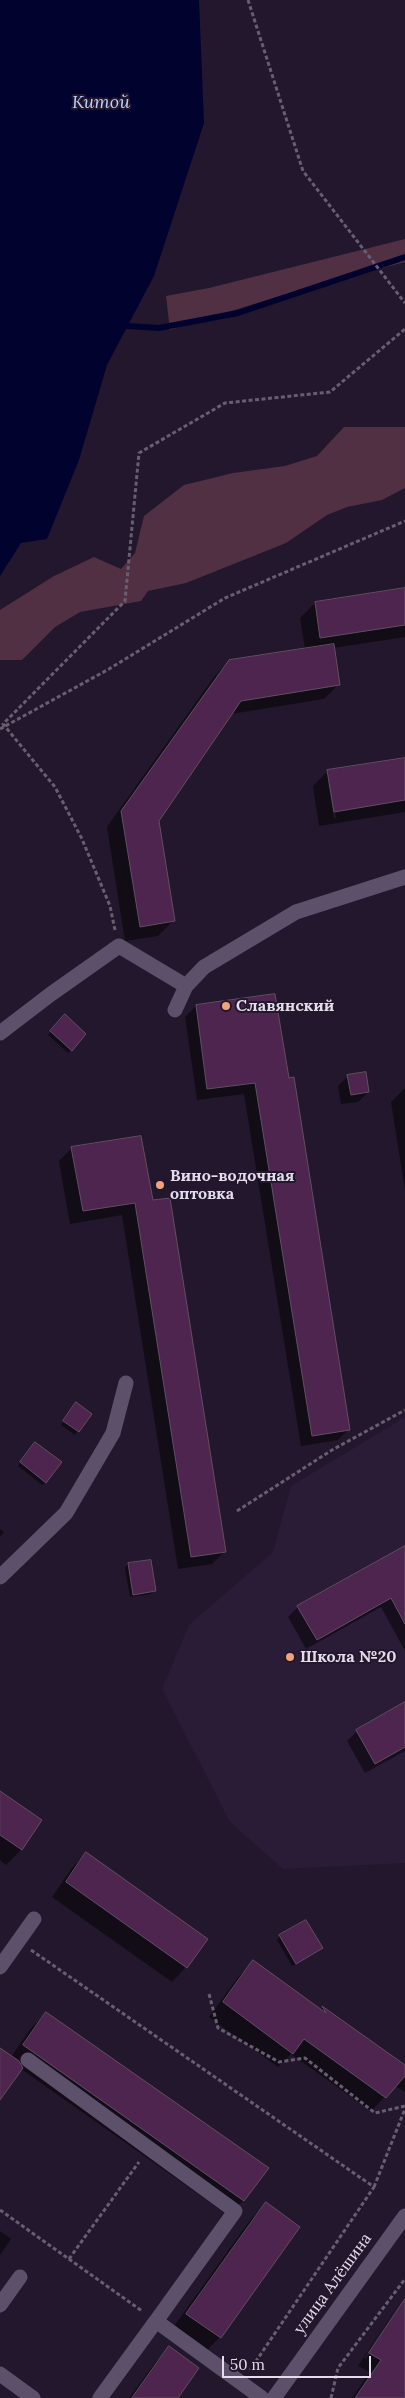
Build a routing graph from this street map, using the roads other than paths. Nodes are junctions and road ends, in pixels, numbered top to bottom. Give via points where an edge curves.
1 (405, 877) edge
2 (186, 986) junction
3 (175, 1010) dead end
4 (0, 1033) edge
5 (126, 1383) dead end
6 (0, 1577) edge
7 (34, 1919) dead end
8 (0, 1968) edge
9 (28, 2060) dead end
10 (405, 2216) edge
11 (20, 2277) dead end
12 (0, 2305) edge
13 (156, 2322) junction
14 (0, 2374) edge
15 (33, 2398) edge
16 (100, 2398) edge
17 (262, 2398) edge
18 (274, 2398) edge

1 - 2 street via 296,912 204,967
2 - 3 street
2 - 4 street via 119,946
5 - 6 street via 113,1432 66,1513
7 - 8 street
9 - 13 street via 235,2211
10 - 18 street, улица Алёшина
11 - 12 street
13 - 16 street
13 - 17 street
14 - 15 street

